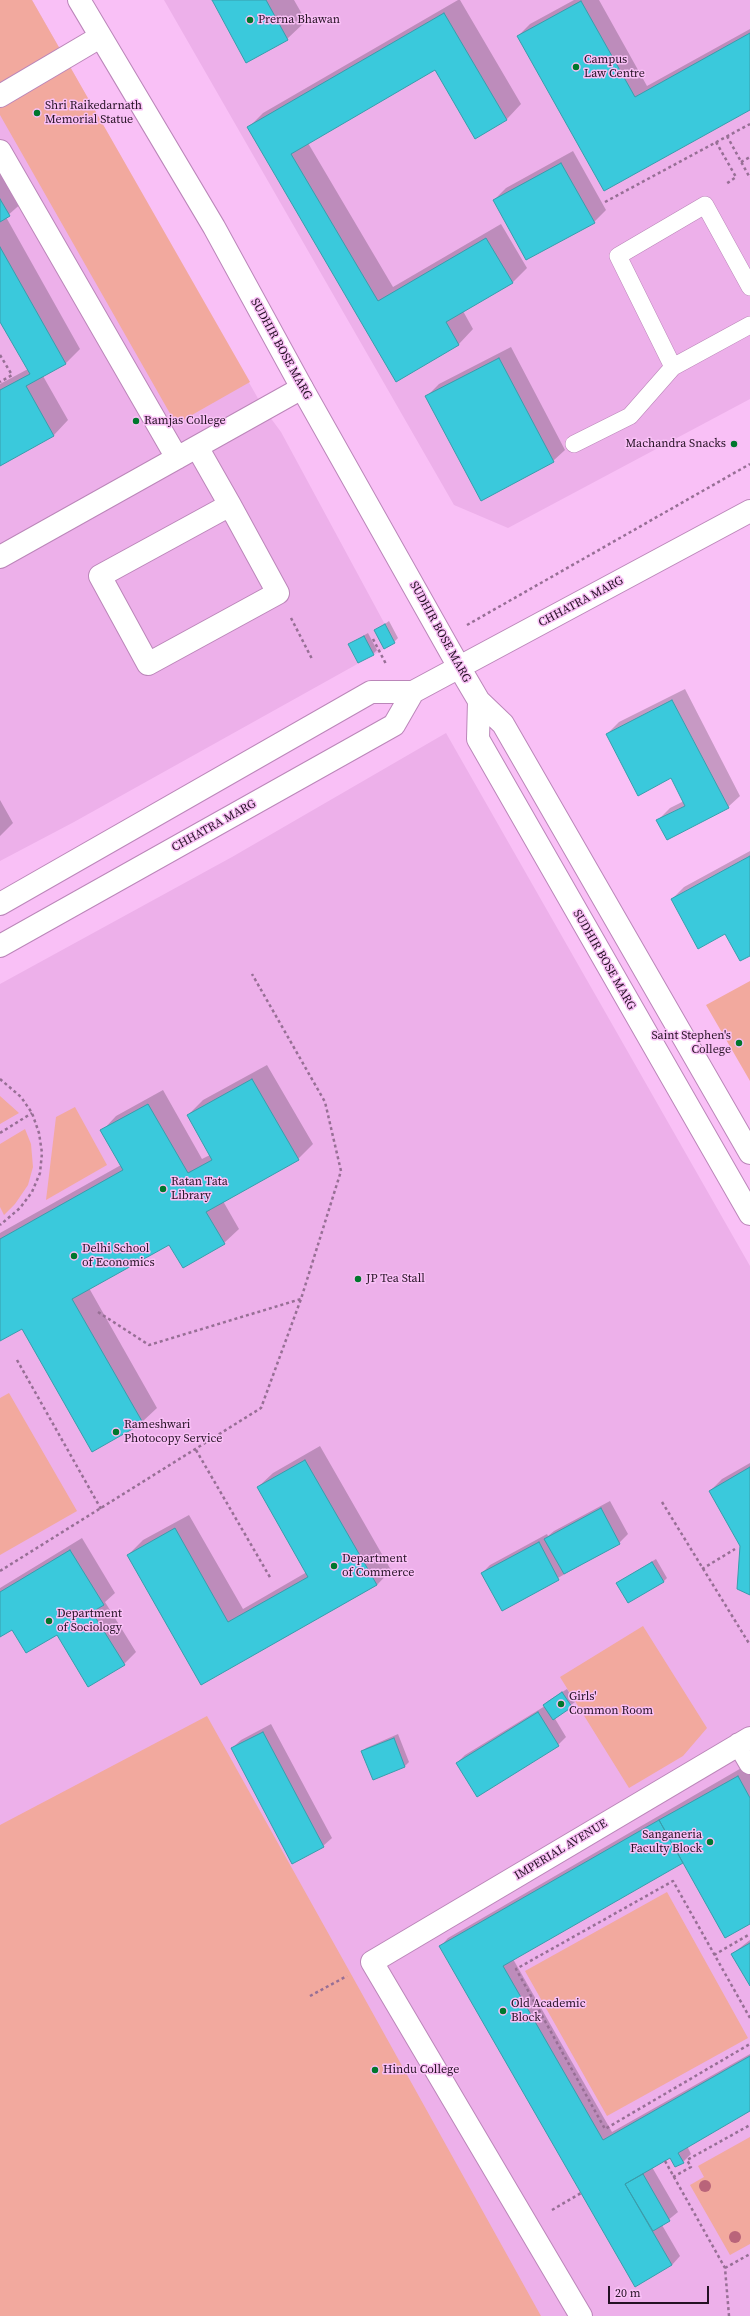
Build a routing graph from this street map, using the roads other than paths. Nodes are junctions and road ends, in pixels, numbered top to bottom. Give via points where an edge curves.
1 (79, 0) edge
2 (100, 37) junction
3 (0, 96) edge
4 (0, 151) edge
5 (750, 287) edge
6 (750, 325) edge
7 (673, 367) junction
8 (302, 388) junction
9 (574, 444) dead end
10 (197, 447) junction
11 (177, 458) junction
12 (230, 505) junction
13 (750, 511) edge
14 (0, 557) edge
15 (459, 668) junction
16 (413, 692) junction
17 (479, 701) junction
18 (0, 904) edge
19 (0, 946) edge
20 (750, 1153) edge
21 (750, 1214) edge
22 (745, 1741) edge
23 (750, 1763) edge
24 (580, 2316) edge

1 - 2 street, SUDHIR BOSE MARG
2 - 3 street
2 - 8 street, SUDHIR BOSE MARG via 214,227
4 - 11 street
5 - 7 lane via 706,205 618,256
6 - 7 lane
7 - 9 lane via 630,416
8 - 10 street
8 - 15 street, SUDHIR BOSE MARG
10 - 11 street
10 - 12 street
11 - 14 street
12 - 12 street via 278,593 148,664 100,576
13 - 15 street, CHHATRA MARG
15 - 16 street, CHHATRA MARG
15 - 17 street, SUDHIR BOSE MARG
16 - 18 street, CHHATRA MARG via 371,692
16 - 19 street, CHHATRA MARG via 394,725
17 - 20 street, SUDHIR BOSE MARG via 503,724 518,748
17 - 21 street, SUDHIR BOSE MARG via 478,739
22 - 23 street
22 - 24 street, IMPERIAL AVENUE via 372,1962

